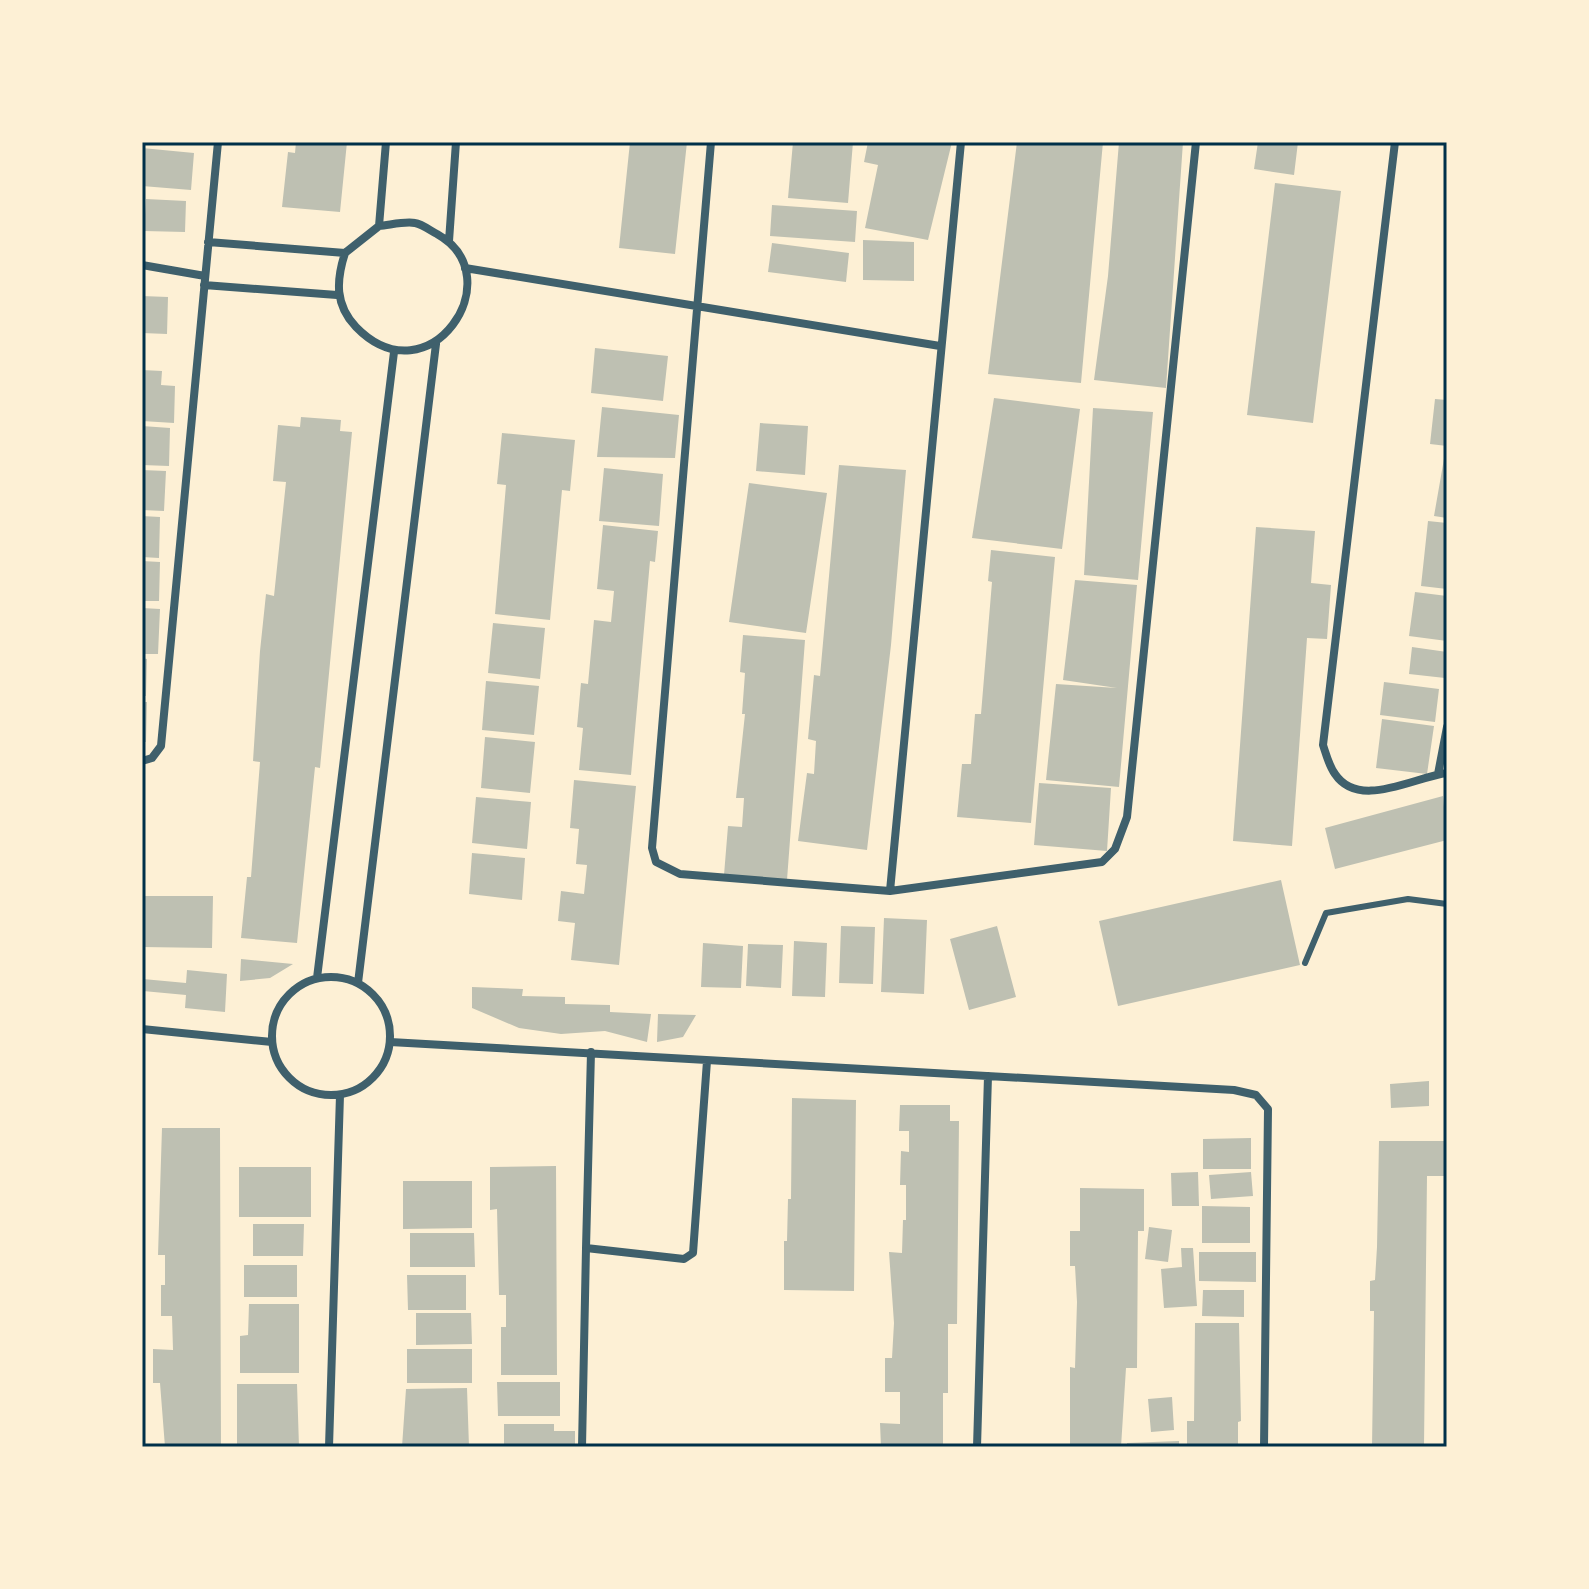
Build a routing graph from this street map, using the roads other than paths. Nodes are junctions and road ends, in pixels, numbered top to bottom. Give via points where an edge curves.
1 (218, 142) edge
2 (386, 142) edge
3 (456, 142) edge
4 (711, 142) edge
5 (961, 142) edge
6 (1196, 142) edge
7 (1395, 142) edge
8 (379, 226) junction
9 (449, 241) junction
10 (208, 242) junction
11 (345, 253) junction
12 (142, 265) edge
13 (465, 268) junction
14 (204, 281) junction
15 (337, 295) junction
16 (699, 309) junction
17 (436, 344) junction
18 (940, 346) junction
19 (394, 352) junction
20 (1447, 727) edge
21 (142, 761) edge
22 (1442, 774) edge
23 (890, 891) junction
24 (1447, 904) edge
25 (1305, 963) dead end
26 (317, 978) junction
27 (358, 983) junction
28 (142, 1029) edge
29 (272, 1042) junction
30 (390, 1042) junction
31 (591, 1052) junction
32 (707, 1061) junction
33 (988, 1076) junction
34 (340, 1095) junction
35 (586, 1248) junction
36 (329, 1447) edge
37 (582, 1447) edge
38 (977, 1447) edge
39 (1264, 1447) edge

1 - 10 street
2 - 8 street
3 - 9 street
4 - 16 street
5 - 18 street
6 - 23 street via 1127,817 1115,849 1102,862
7 - 22 street via 1323,745 1335,774 1350,787 1379,790
8 - 9 street via 416,223
8 - 11 street
9 - 13 street
10 - 11 street
10 - 14 street
11 - 15 street
12 - 14 street
13 - 16 street
13 - 17 street via 467,299 456,324
14 - 15 street
14 - 21 street via 161,746
15 - 19 street via 347,317 367,338
16 - 18 street
16 - 23 street via 652,848 656,862 680,874
17 - 19 street
17 - 27 street
18 - 23 street
19 - 26 street
20 - 22 street
24 - 25 lane via 1408,899 1326,913
26 - 27 street
26 - 29 street via 283,1001
27 - 30 street via 388,1018
28 - 29 street
29 - 34 street via 280,1065 295,1083 316,1094
30 - 31 street
30 - 34 street via 374,1077
31 - 32 street
31 - 35 street
32 - 33 street
32 - 35 street via 693,1253 684,1259
33 - 38 street
33 - 39 street via 1234,1090 1256,1095 1268,1109
34 - 36 street
35 - 37 street

